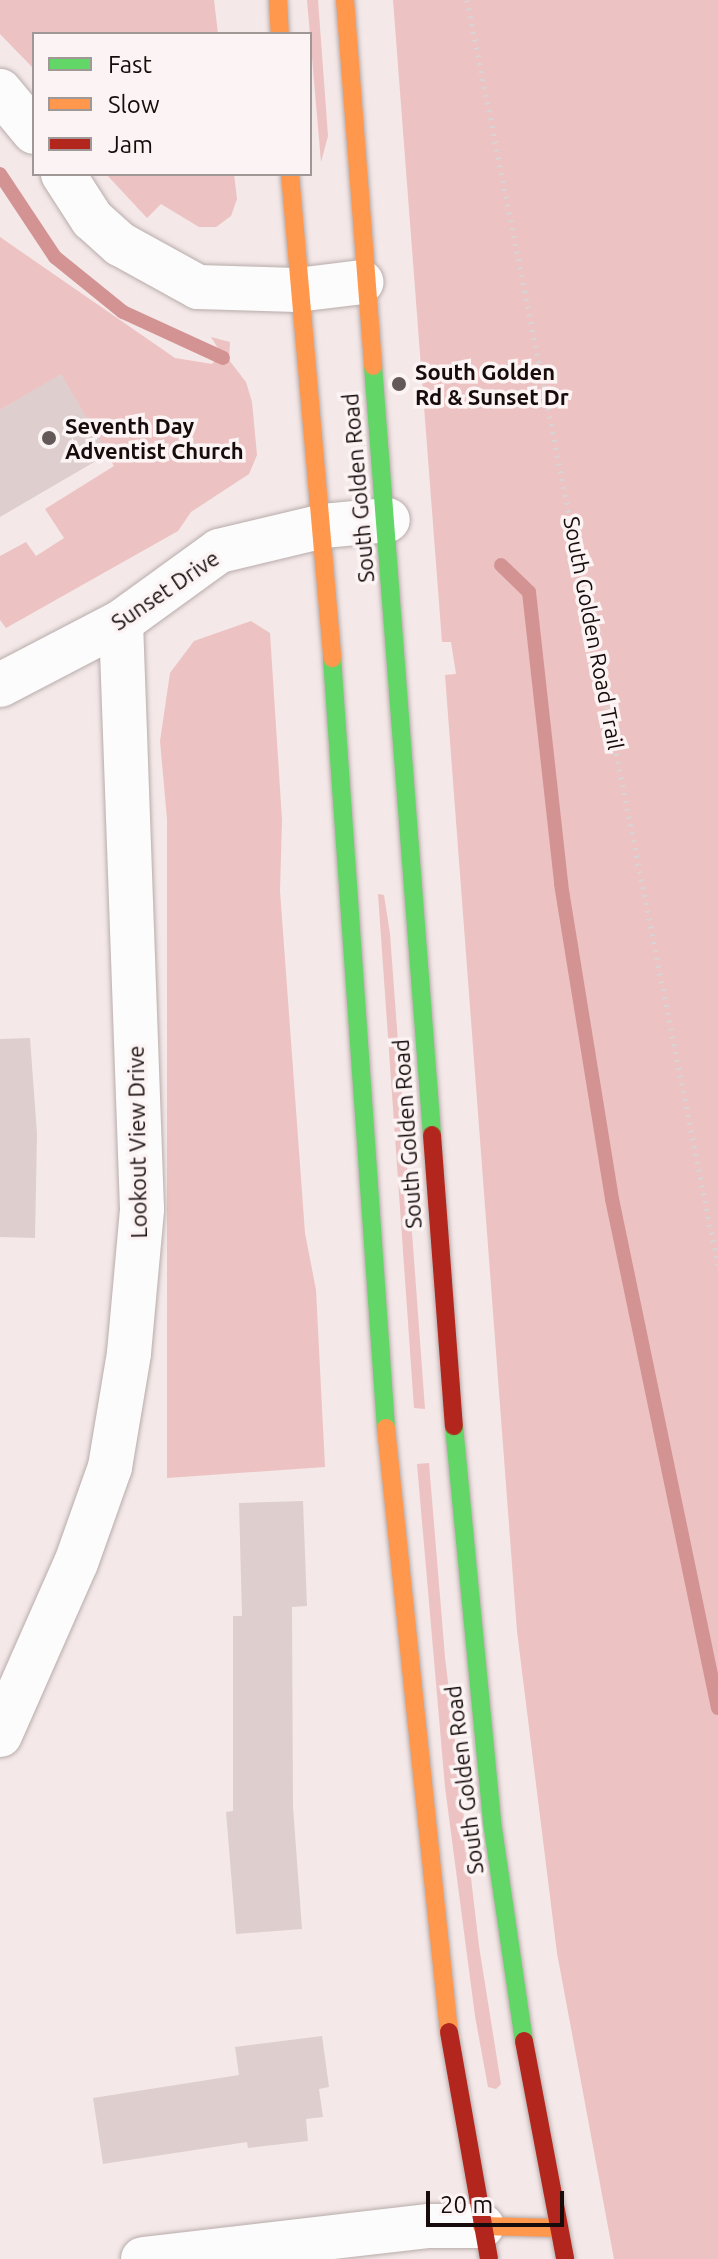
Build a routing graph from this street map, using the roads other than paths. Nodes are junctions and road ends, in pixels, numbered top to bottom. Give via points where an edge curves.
1 (278, 0) edge
2 (345, 0) edge
3 (280, 32) edge
4 (0, 91) edge
5 (32, 130) edge
6 (64, 176) edge
7 (290, 176) edge
8 (362, 282) junction
9 (297, 290) junction
10 (388, 520) junction
11 (323, 526) junction
12 (121, 622) junction
13 (0, 685) edge
14 (0, 1735) edge
15 (558, 2228) junction
16 (485, 2242) edge
17 (143, 2259) edge
18 (565, 2259) edge

1 - 3 main road
2 - 8 main road, South Golden Road
4 - 5 street
6 - 9 street via 92,219 160,268 198,287
7 - 9 main road, South Golden Road
8 - 9 street
8 - 10 main road, South Golden Road
9 - 11 main road, South Golden Road
10 - 11 street, Sunset Drive
10 - 15 main road, South Golden Road via 469,1610 492,1822
11 - 12 street, Sunset Drive via 219,551
11 - 16 main road, South Golden Road via 376,1334 451,2056
12 - 13 street, Sunset Drive
12 - 14 street, Lookout View Drive via 142,1209 129,1353 110,1467 76,1563
15 - 16 main road
15 - 18 main road, South Golden Road
16 - 17 street via 429,2226

